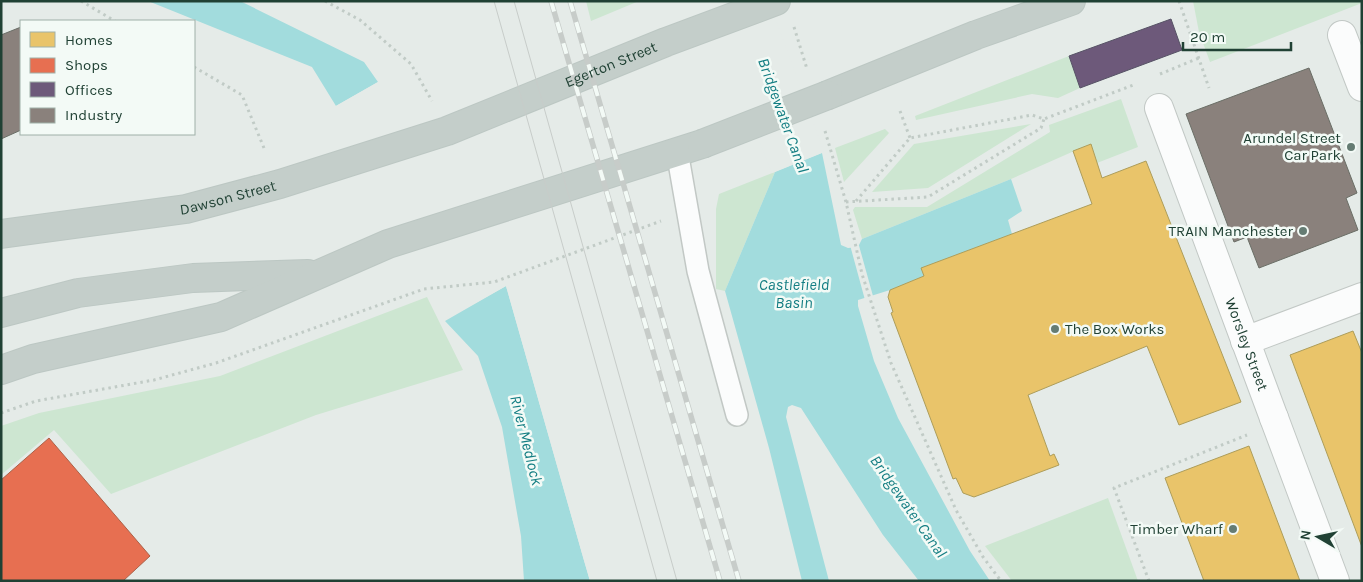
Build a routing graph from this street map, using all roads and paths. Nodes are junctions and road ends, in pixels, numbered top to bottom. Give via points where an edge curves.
1 (81, 1) edge
2 (324, 1) edge
3 (776, 1) edge
4 (1027, 1) edge
5 (1071, 1) edge
6 (1179, 1) edge
7 (113, 20) edge
8 (976, 35) junction
9 (1342, 35) dead end
10 (1199, 58) junction
11 (195, 68) edge
12 (1156, 76) dead end
13 (1141, 82) dead end
14 (1362, 87) edge
15 (1209, 88) dead end
16 (1159, 108) dead end
17 (900, 111) dead end
18 (1044, 119) junction
19 (447, 131) junction
20 (910, 138) junction
21 (264, 148) dead end
22 (690, 148) junction
23 (856, 201) junction
24 (686, 202) junction
25 (1, 234) edge
26 (322, 273) junction
27 (1362, 297) edge
28 (1, 312) edge
29 (1245, 341) junction
30 (1, 370) edge
31 (1, 413) edge
32 (737, 416) dead end
33 (1263, 424) junction
34 (1001, 581) edge
35 (1149, 581) edge
36 (1335, 581) edge

1 - 7 path
2 - 19 path via 360,20 411,64
3 - 19 highway, Egerton Street
4 - 8 highway
5 - 8 highway
6 - 10 path
8 - 22 highway, bridge
9 - 14 street
10 - 12 path
10 - 15 path
11 - 21 path via 242,95
13 - 18 path
16 - 29 street, Worsley Street
17 - 20 path
18 - 20 path via 1032,115
18 - 23 path via 1041,128 928,197
19 - 25 highway, Dawson Street via 289,181 186,209
20 - 23 path
22 - 24 lane
22 - 26 highway via 388,244
23 - 34 path via 846,202 854,244 891,363 956,510
24 - 31 path via 665,220 494,282 424,288 216,363 154,380 36,401
24 - 32 lane via 698,270
26 - 28 highway via 193,278 78,293
26 - 30 highway via 221,318 33,359
27 - 29 street
29 - 33 street, Worsley Street
33 - 35 path via 1248,435 1114,488
33 - 36 street, Worsley Street

